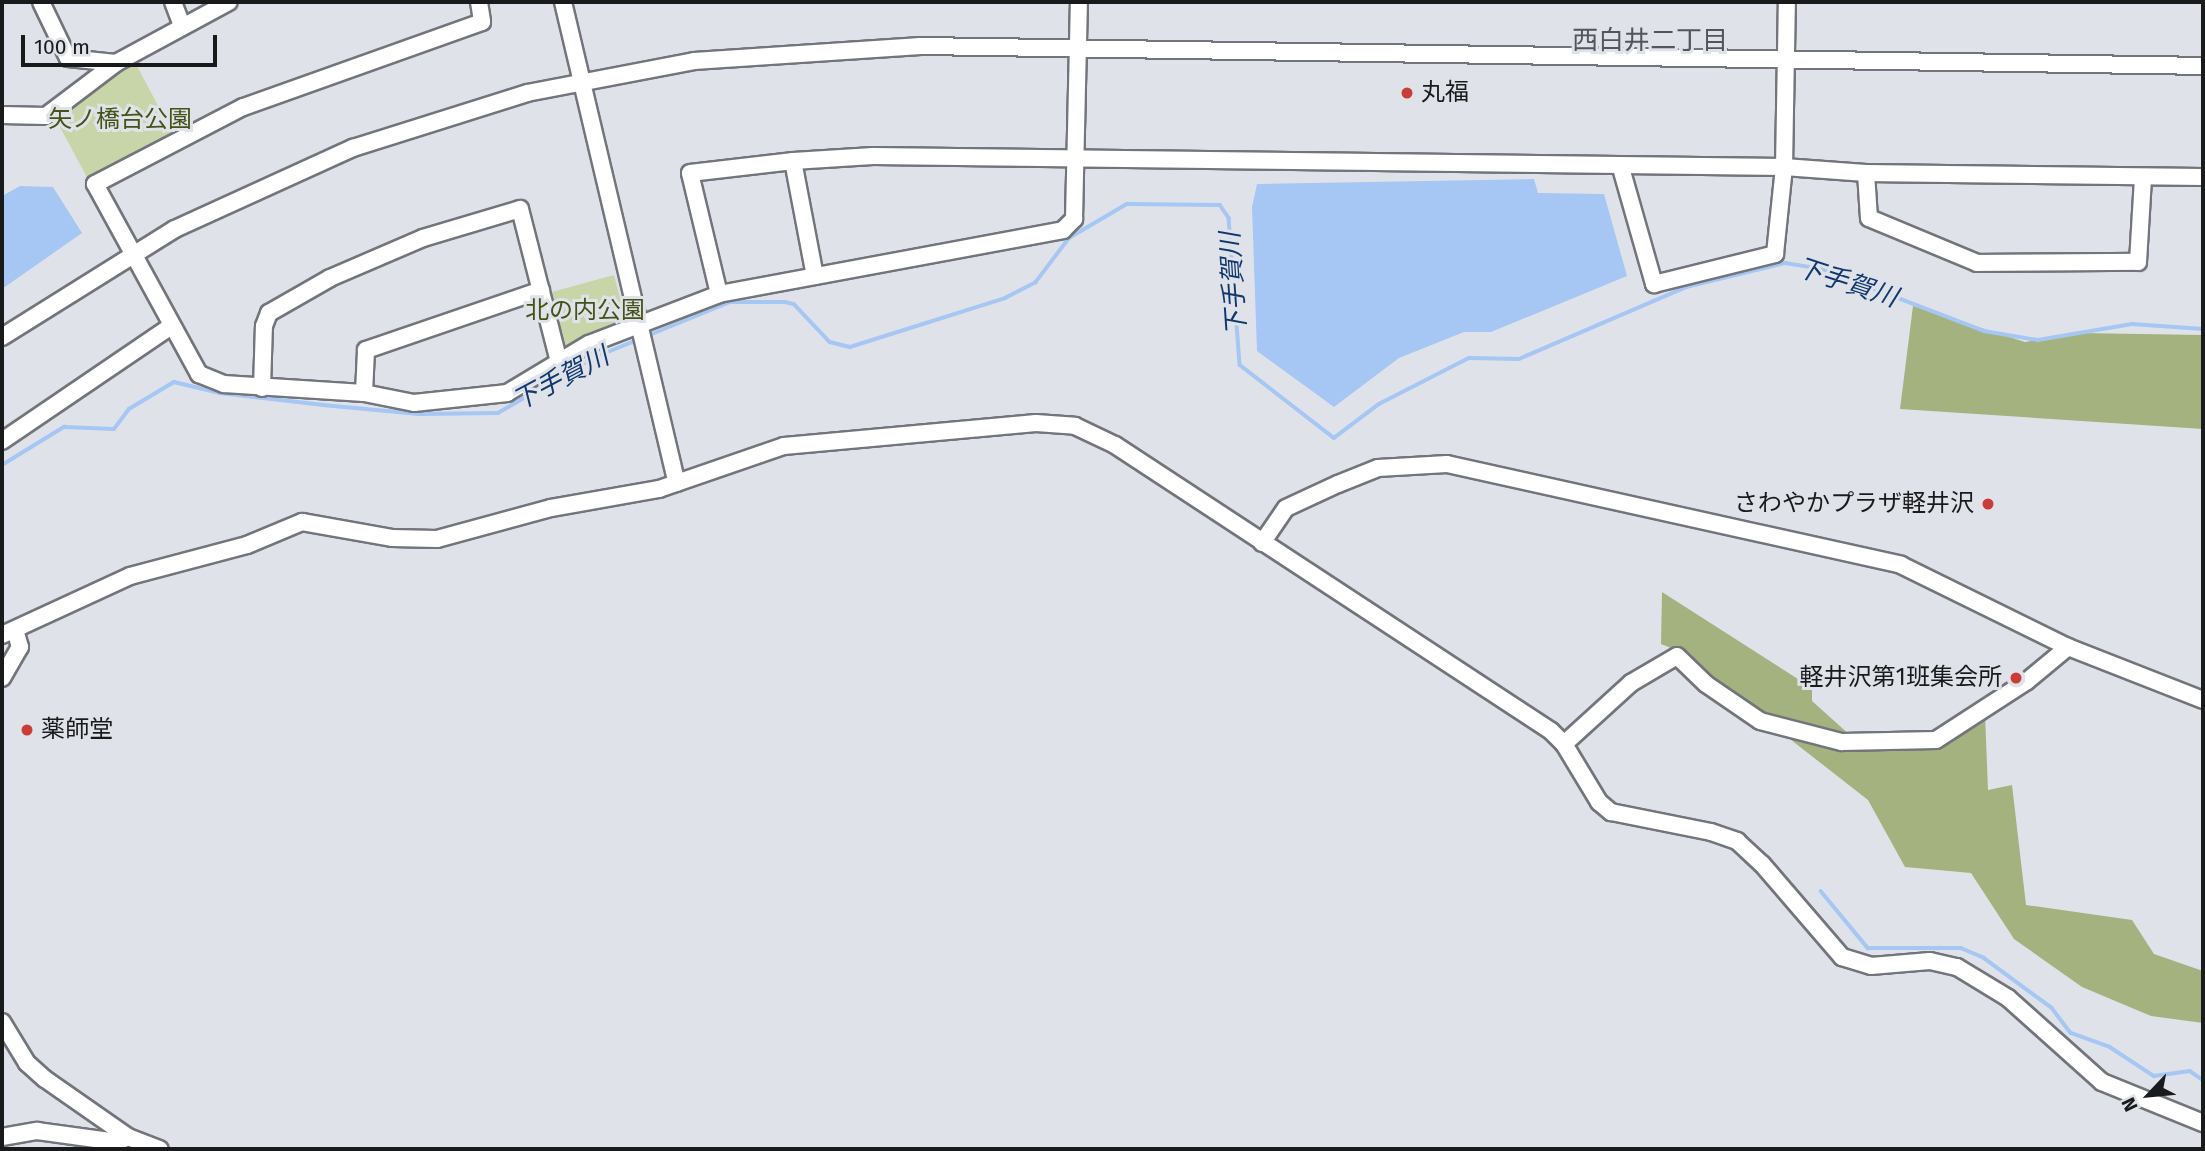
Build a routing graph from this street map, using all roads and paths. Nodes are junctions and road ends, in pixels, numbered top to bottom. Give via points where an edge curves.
1 (42, 2) edge
2 (173, 2) edge
3 (229, 2) edge
4 (479, 2) edge
5 (563, 2) edge
6 (1079, 2) edge
7 (1787, 2) edge
8 (181, 25) junction
9 (1079, 50) junction
10 (1787, 59) junction
11 (116, 63) junction
12 (2203, 66) edge
13 (580, 80) junction
14 (2, 115) edge
15 (793, 161) junction
16 (1078, 162) junction
17 (1784, 167) junction
18 (1620, 168) junction
19 (1867, 173) junction
20 (2143, 177) junction
21 (2203, 177) edge
22 (132, 253) junction
23 (815, 276) junction
24 (541, 290) junction
25 (719, 295) junction
26 (171, 326) junction
27 (639, 327) junction
28 (2, 337) edge
29 (559, 362) junction
30 (262, 388) junction
31 (364, 393) junction
32 (2, 440) edge
33 (677, 483) junction
34 (1262, 543) junction
35 (8, 633) edge
36 (2068, 647) junction
37 (2, 678) edge
38 (2203, 700) edge
39 (1564, 744) junction
40 (2, 1022) edge
41 (2203, 1123) edge
42 (128, 1137) junction
43 (2, 1138) edge
44 (160, 1149) edge

1 - 11 street via 68,58
2 - 8 street
3 - 8 street
4 - 22 street via 482,22 243,107 95,184
5 - 13 street
6 - 9 street
7 - 10 street
8 - 11 street
9 - 10 street
9 - 13 street via 921,46 766,53
9 - 16 street
10 - 12 street
10 - 17 street
11 - 14 street via 46,116
13 - 22 street via 353,148 243,195
13 - 27 street
15 - 16 street via 873,156
15 - 23 street
15 - 25 street via 690,173
16 - 18 street
16 - 23 street via 1074,219 1063,230
17 - 18 street
17 - 18 street via 1775,254 1654,284
17 - 19 street
19 - 20 street
19 - 20 street via 1870,218 1978,262 2138,262
20 - 21 street
22 - 26 street
22 - 28 street
23 - 25 street
24 - 29 street
24 - 30 street via 520,209 423,238 330,278 268,313
24 - 31 street via 366,350
25 - 27 street
26 - 30 street via 199,374 224,384
26 - 32 street
27 - 29 street
27 - 33 street
29 - 31 street via 507,393 414,403
30 - 31 street
33 - 34 street via 784,446 1056,423 1115,445
33 - 35 street via 638,495 551,508 438,539 392,538 302,522 247,545 130,576
34 - 36 street via 1286,508 1338,484 1378,468 1447,464 1900,565
34 - 39 street
35 - 37 street via 20,646
36 - 38 street
36 - 39 street via 2027,681 1936,740 1842,742 1760,721 1706,684 1677,656 1631,682
39 - 41 street via 1599,802 1611,812 1737,841 1842,957 1871,966 1930,961 1957,967 2008,998 2102,1082
40 - 42 street via 27,1063
42 - 43 street via 117,1142 37,1131
42 - 44 street

